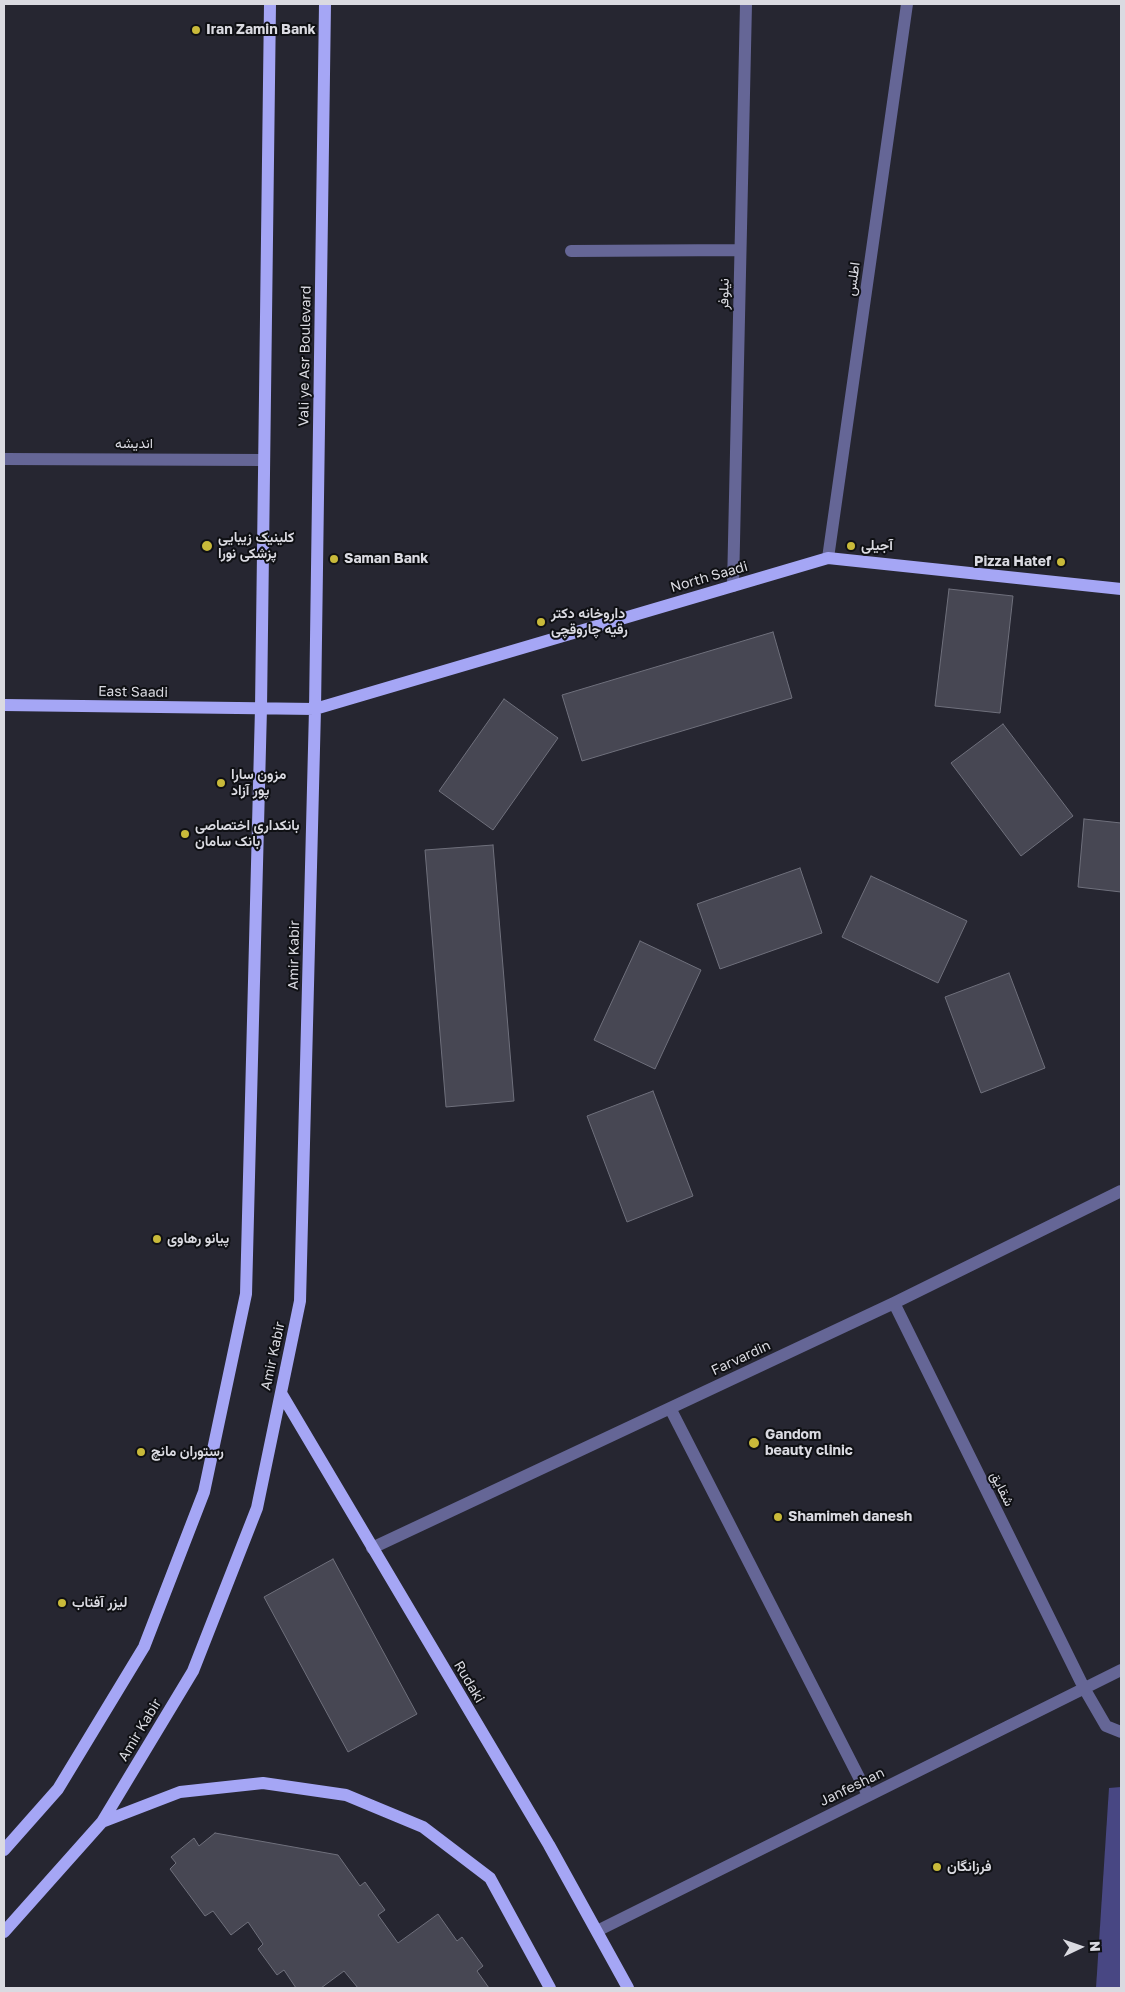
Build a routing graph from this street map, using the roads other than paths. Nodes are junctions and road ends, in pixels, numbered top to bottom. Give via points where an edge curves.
1 (270, 4) edge
2 (325, 4) edge
3 (746, 4) edge
4 (907, 4) edge
5 (740, 250) junction
6 (571, 251) dead end
7 (4, 458) edge
8 (264, 460) junction
9 (828, 558) junction
10 (733, 586) junction
11 (1121, 589) edge
12 (4, 705) edge
13 (261, 708) junction
14 (315, 709) junction
15 (1121, 1193) edge
16 (894, 1303) junction
17 (281, 1393) junction
18 (670, 1408) junction
19 (372, 1548) junction
20 (1121, 1670) edge
21 (1084, 1688) junction
22 (1121, 1732) edge
23 (868, 1795) junction
24 (102, 1822) junction
25 (4, 1850) edge
26 (596, 1930) junction
27 (4, 1932) edge
28 (550, 1988) edge
29 (628, 1988) edge

1 - 8 main road
2 - 14 main road, Vali ye Asr Boulevard
3 - 5 street, نیلوفر
4 - 9 street, اطلس
5 - 6 street
5 - 10 street, نیلوفر
7 - 8 street, اندیشه
8 - 13 main road
9 - 10 main road, North Saadi
9 - 11 main road, North Saadi
10 - 14 main road, North Saadi
12 - 13 main road, East Saadi
13 - 14 main road, North Saadi
13 - 25 main road via 246,1294 204,1492 144,1647 58,1789
14 - 17 main road, Amir Kabir via 300,1301
15 - 16 street, Farvardin
16 - 18 street, Farvardin
16 - 21 street, شقایق
17 - 19 main road, Rudaki
17 - 24 main road, Amir Kabir via 257,1508 193,1671
18 - 19 street, Farvardin
18 - 23 street
19 - 26 main road, Rudaki
20 - 21 street, Janfeshan
21 - 22 street, شقایق via 1106,1726
21 - 23 street, Janfeshan
23 - 26 street, Janfeshan
24 - 27 main road, Amir Kabir
24 - 28 main road via 180,1792 263,1784 346,1795 423,1827 490,1878
26 - 29 main road, Rudaki

